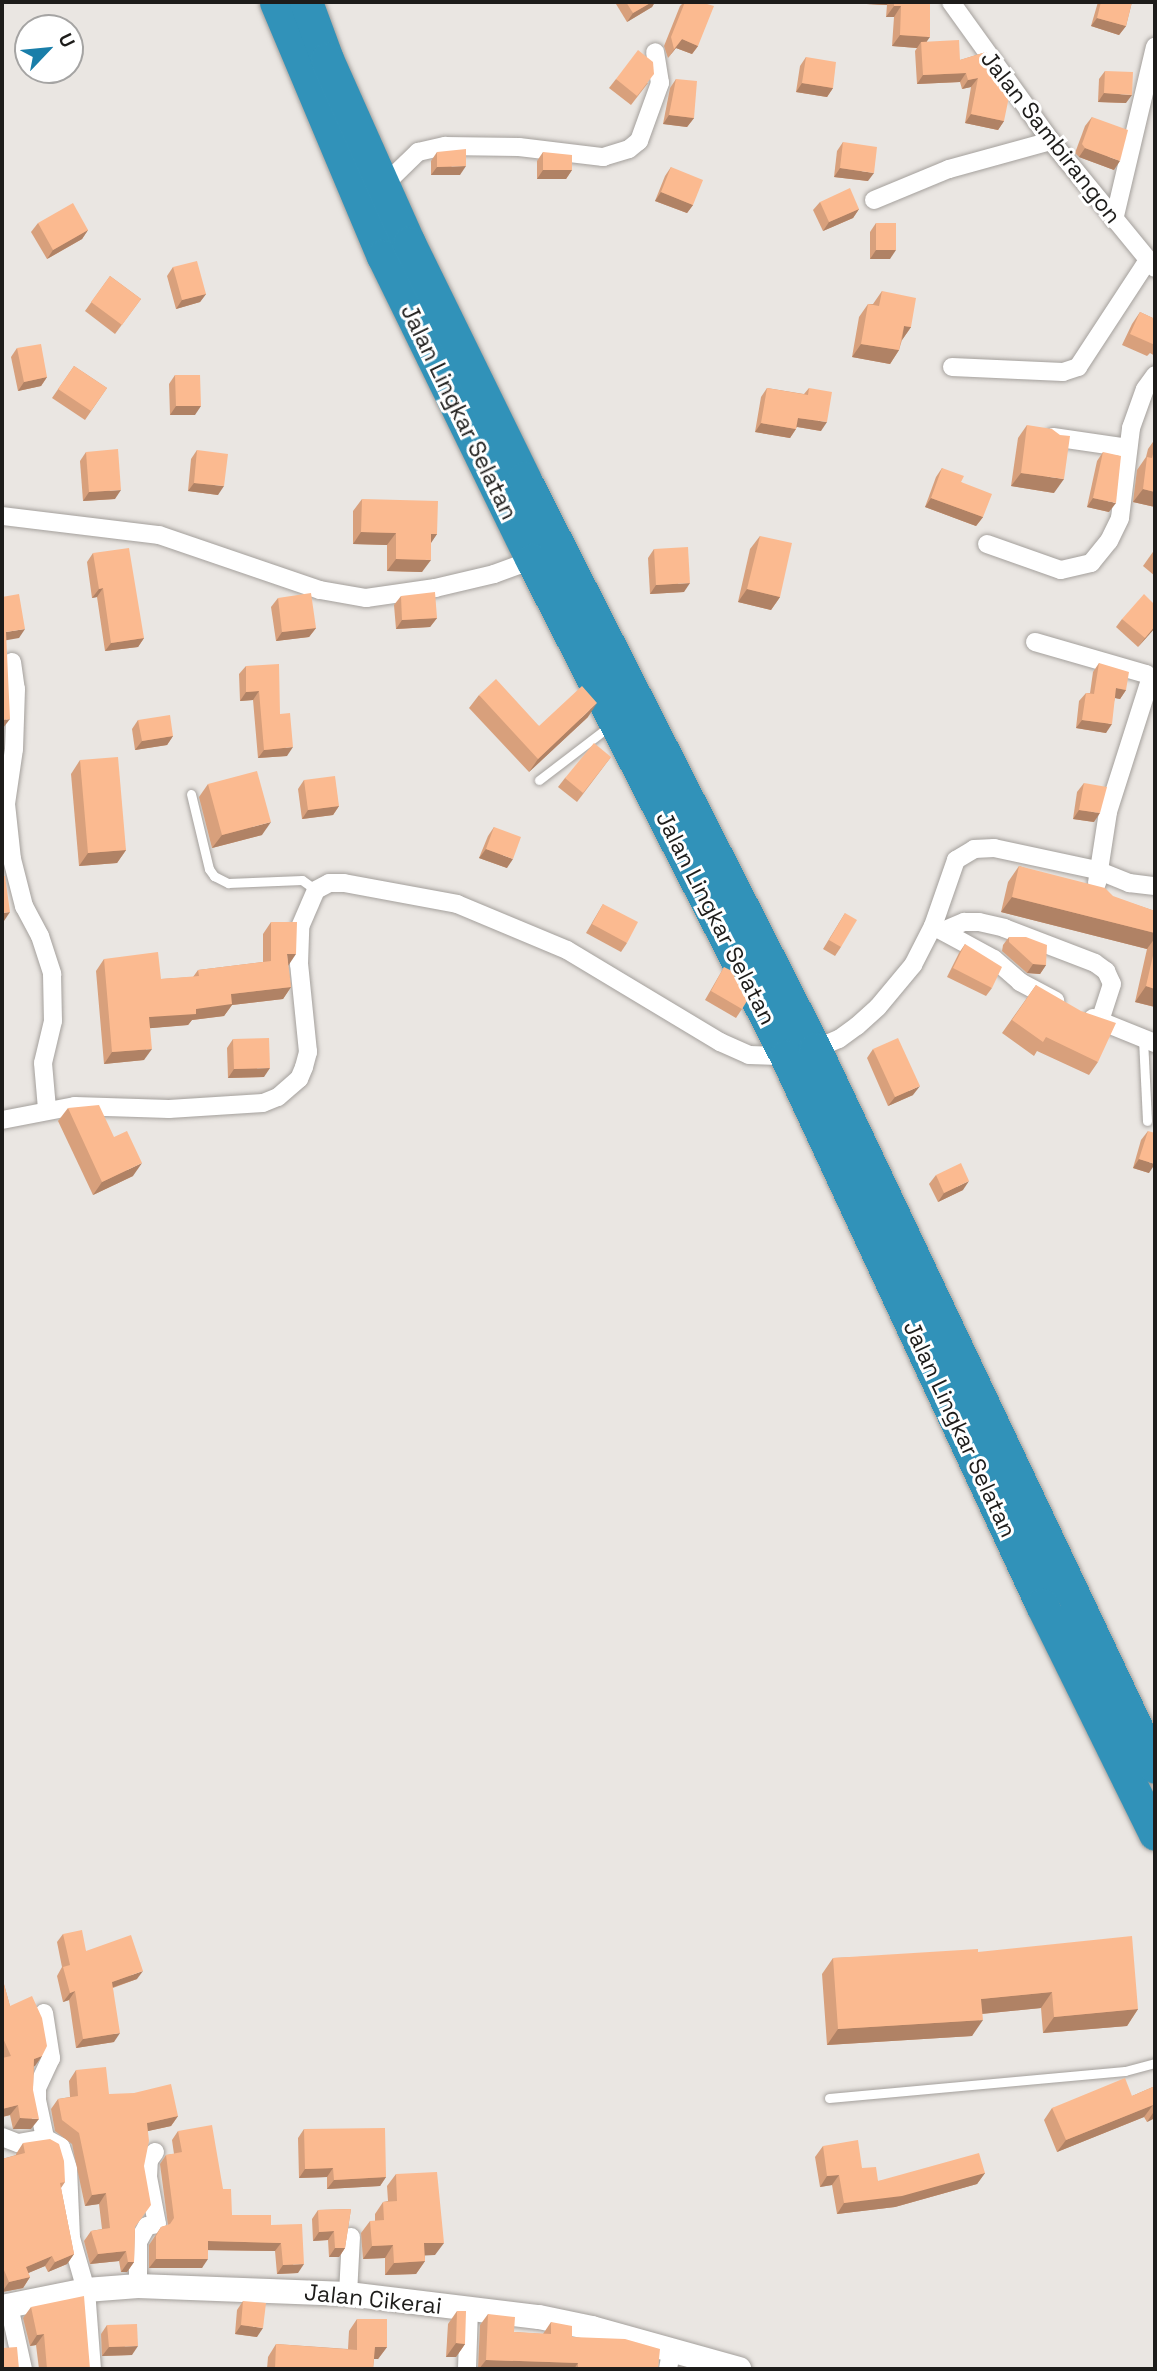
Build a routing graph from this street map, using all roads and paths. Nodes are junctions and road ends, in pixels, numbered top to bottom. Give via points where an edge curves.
1 (276, 2) edge
2 (306, 2) edge
3 (951, 2) edge
4 (1155, 47) edge
5 (655, 52) dead end
6 (1051, 141) junction
7 (383, 186) junction
8 (874, 200) dead end
9 (1114, 220) junction
10 (396, 250) junction
11 (1152, 264) edge
12 (952, 367) dead end
13 (1155, 375) edge
14 (1054, 436) edge
15 (1128, 448) junction
16 (2, 516) edge
17 (988, 544) dead end
18 (532, 560) junction
19 (1035, 642) dead end
20 (12, 662) dead end
21 (615, 722) junction
22 (539, 780) dead end
23 (191, 794) dead end
24 (1097, 870) junction
25 (1155, 886) edge
26 (316, 890) junction
27 (1106, 901) edge
28 (939, 928) junction
29 (1100, 1021) junction
30 (1149, 1041) edge
31 (801, 1052) junction
32 (47, 1109) junction
33 (2, 1120) edge
34 (1147, 1121) dead end
35 (1155, 1767) edge
36 (1155, 1834) edge
37 (44, 2013) dead end
38 (1155, 2063) edge
39 (829, 2098) dead end
40 (2, 2137) edge
41 (45, 2138) junction
42 (155, 2152) dead end
43 (351, 2237) edge
44 (138, 2286) junction
45 (86, 2290) junction
46 (348, 2294) junction
47 (5, 2306) edge
48 (469, 2310) junction
49 (670, 2361) edge
50 (23, 2369) edge
51 (92, 2369) edge
52 (467, 2369) edge
53 (739, 2369) edge

1 - 10 highway, Jalan Lingkar Selatan
2 - 7 highway, Jalan Lingkar Selatan
3 - 6 street, Jalan Sambirangon
4 - 9 street
5 - 7 street via 660,83 639,141 629,149 603,157 519,146 445,146 418,152
6 - 8 street via 949,169
6 - 9 street, Jalan Sambirangon
7 - 10 highway, Jalan Lingkar Selatan
9 - 11 street, Jalan Sambirangon
10 - 18 highway, Jalan Lingkar Selatan
10 - 31 highway, Jalan Lingkar Selatan via 524,478
11 - 12 street via 1078,367 1063,372
13 - 15 street via 1137,409
14 - 15 street
15 - 17 street via 1120,518 1091,563 1061,570
16 - 18 street via 159,536 320,590 352,596 435,589
18 - 21 highway, Jalan Lingkar Selatan
19 - 24 street via 1146,674 1150,680 1113,794
20 - 32 street via 14,737 6,804 12,859 24,906 52,974 53,1021 43,1063
21 - 22 lane
21 - 31 highway, Jalan Lingkar Selatan
23 - 26 lane via 214,876 229,883 302,880
24 - 25 street via 1129,883
24 - 27 street via 1097,885
24 - 28 street via 994,848 974,849 956,860
26 - 31 street via 329,883 344,883 457,904 567,950 748,1055
26 - 32 street via 300,927 308,1052 299,1079 291,1087 263,1103
28 - 29 street via 1020,982
28 - 29 street via 964,922 1004,928 1095,963 1106,971 1112,984
28 - 31 street via 878,1007 839,1039
29 - 30 street
30 - 34 lane
31 - 35 highway, Jalan Lingkar Selatan
31 - 36 highway, Jalan Lingkar Selatan via 1041,1605
32 - 33 street
37 - 41 street via 51,2058 37,2088
38 - 39 lane via 1125,2071
40 - 41 street via 18,2143
41 - 45 street via 64,2151 71,2238
42 - 44 street via 149,2160 148,2177 157,2224 147,2227 138,2242
43 - 46 street
44 - 45 street, Jalan Cikerai
44 - 46 street, Jalan Cikerai
45 - 47 street, Jalan Cikerai
45 - 51 street
46 - 48 street, Jalan Cikerai
47 - 50 street
48 - 49 street, Jalan Cikerai via 579,2325
48 - 52 street
49 - 53 street, Jalan Cikerai

